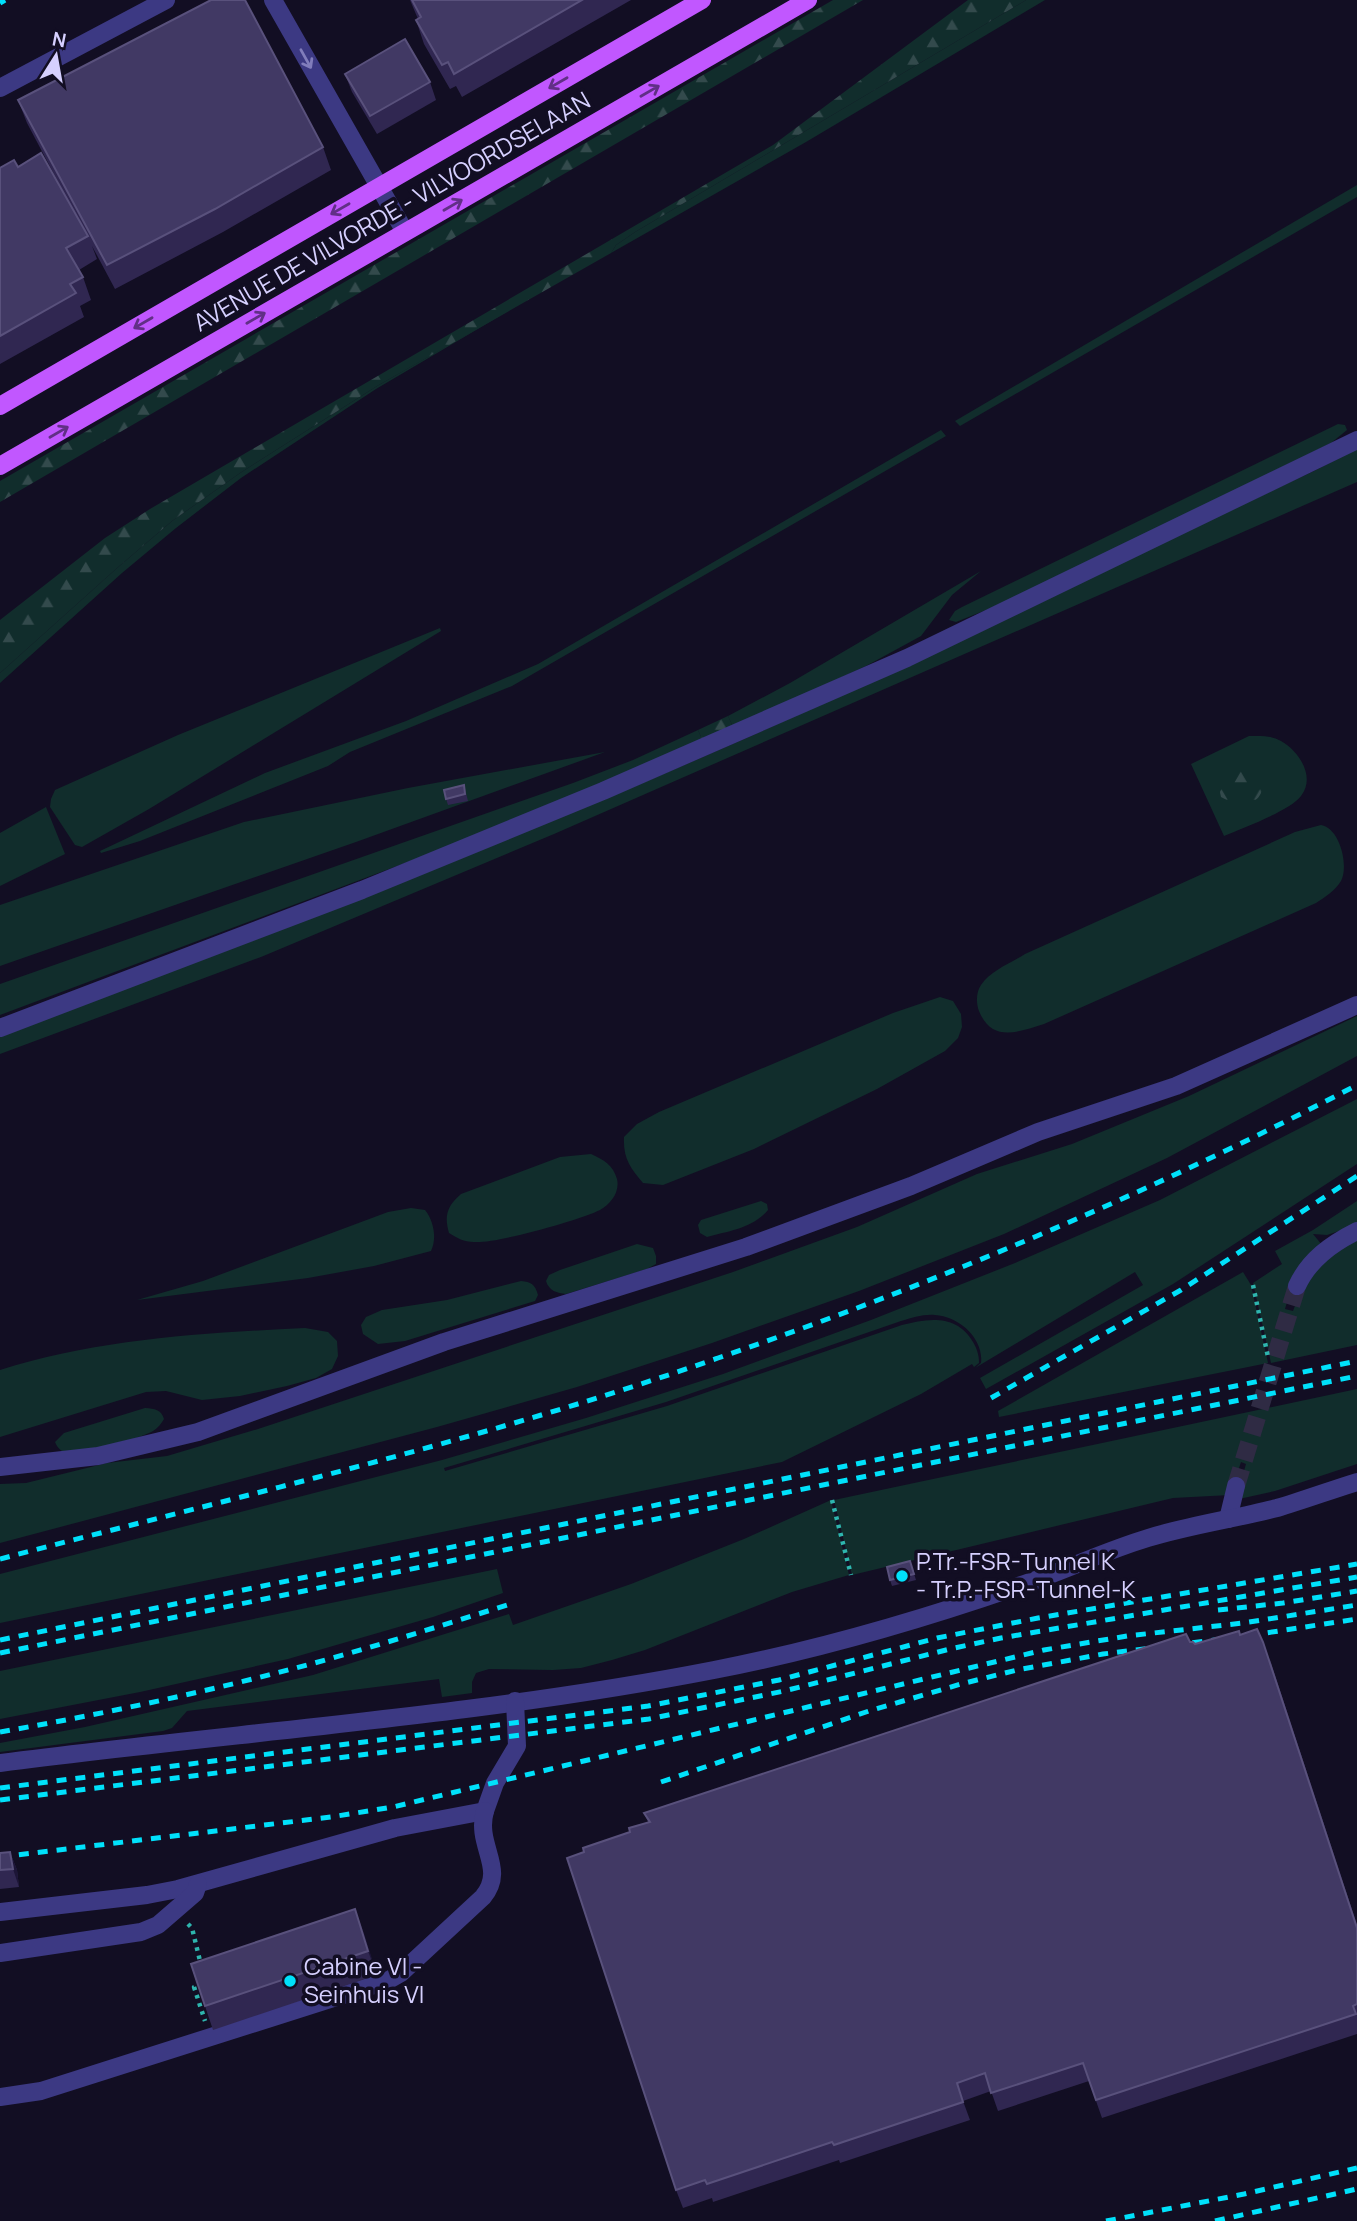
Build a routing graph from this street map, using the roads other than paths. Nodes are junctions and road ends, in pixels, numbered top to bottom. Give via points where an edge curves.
1 (166, 0) edge
2 (273, 0) edge
3 (702, 0) edge
4 (808, 0) edge
5 (0, 88) edge
6 (378, 187) junction
7 (405, 232) junction
8 (0, 406) edge
9 (1357, 440) edge
10 (0, 466) edge
11 (1357, 1005) edge
12 (0, 1028) edge
13 (1357, 1231) edge
14 (1297, 1286) tunnel mouth
15 (0, 1467) edge
16 (1357, 1482) edge
17 (1236, 1486) tunnel mouth
18 (1228, 1519) junction
19 (514, 1701) junction
20 (0, 1763) edge
21 (485, 1811) junction
22 (198, 1884) junction
23 (0, 1912) edge
24 (0, 1953) edge
25 (0, 2097) edge

1 - 5 lane
2 -> 6 lane
3 -> 6 main road, AVENUE DE VILVORDE - VILVOORDSELAAN
7 -> 4 main road, AVENUE DE VILVORDE - VILVOORDSELAAN
6 - 7 lane
6 -> 8 main road, AVENUE DE VILVORDE - VILVOORDSELAAN
10 -> 7 main road, AVENUE DE VILVORDE - VILVOORDSELAAN
9 - 12 lane via 907,658 616,786 362,890
11 - 15 lane via 1176,1086 1038,1132 911,1186 746,1247 444,1342 198,1432 98,1456
13 - 14 lane via 1310,1264
16 - 18 lane
17 - 18 lane
18 - 19 lane via 1147,1538 958,1606 840,1641 712,1670
19 - 20 lane
19 - 21 lane via 517,1746
21 - 22 lane via 395,1828
21 - 25 lane via 481,1823 494,1875 492,1887 401,1973 210,2039 41,2091
22 - 23 lane via 147,1895
22 - 24 lane via 195,1893 158,1925 141,1932

